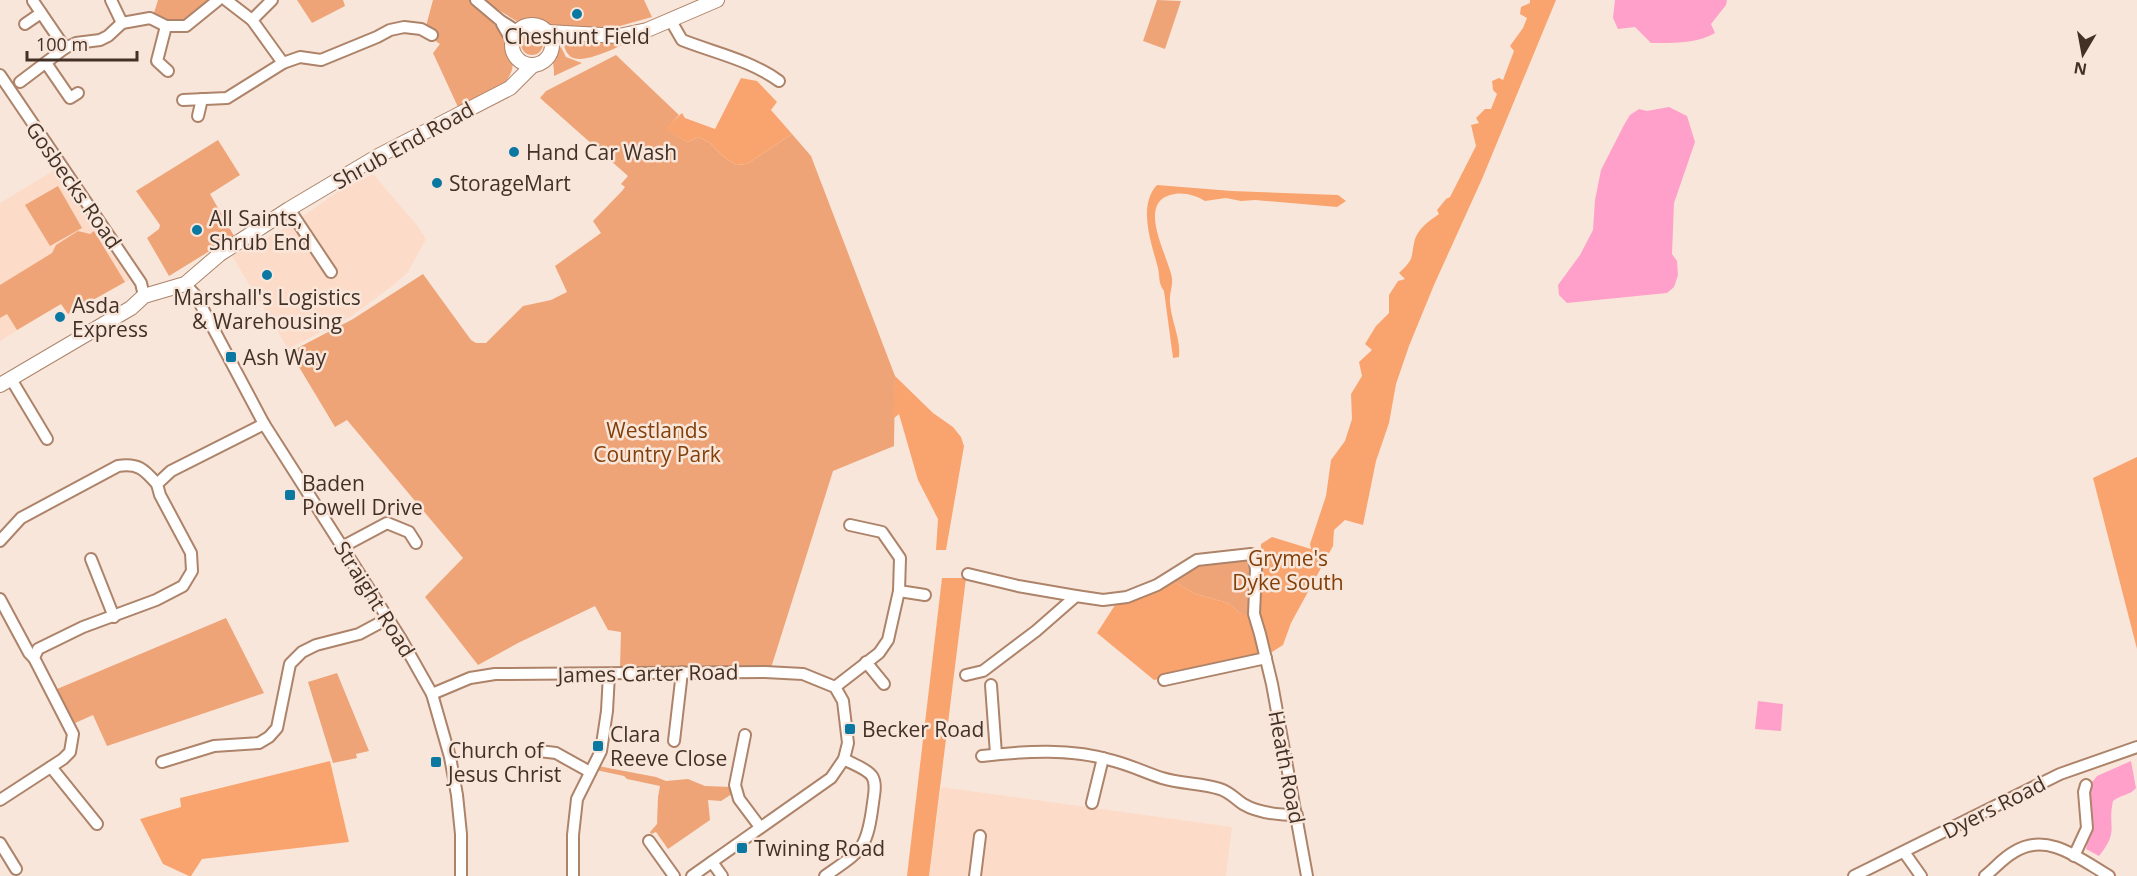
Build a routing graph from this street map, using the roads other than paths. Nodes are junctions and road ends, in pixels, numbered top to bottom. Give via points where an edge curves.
1 (111, 0) edge
2 (218, 0) edge
3 (226, 0) edge
4 (272, 0) edge
5 (476, 0) edge
6 (717, 0) edge
7 (33, 1) edge
8 (41, 13) junction
9 (424, 18) dead end
10 (252, 20) junction
11 (671, 21) junction
12 (122, 23) junction
13 (25, 24) dead end
14 (165, 26) junction
15 (421, 29) junction
16 (547, 32) junction
17 (432, 35) dead end
18 (515, 36) junction
19 (586, 36) junction
20 (552, 46) junction
21 (64, 48) junction
22 (517, 58) junction
23 (46, 63) junction
24 (283, 63) junction
25 (533, 65) junction
26 (168, 71) dead end
27 (0, 75) edge
28 (779, 81) dead end
29 (20, 82) dead end
30 (501, 93) junction
31 (70, 98) dead end
32 (202, 99) junction
33 (183, 100) dead end
34 (198, 116) dead end
35 (290, 208) junction
36 (331, 272) dead end
37 (185, 284) junction
38 (144, 296) junction
39 (5, 382) edge
40 (264, 424) junction
41 (47, 439) dead end
42 (157, 483) junction
43 (850, 525) dead end
44 (0, 541) edge
45 (416, 543) dead end
46 (342, 547) junction
47 (92, 559) dead end
48 (969, 574) dead end
49 (899, 591) junction
50 (925, 596) dead end
51 (1076, 596) junction
52 (0, 599) edge
53 (114, 617) junction
54 (387, 619) junction
55 (34, 658) junction
56 (1266, 658) junction
57 (866, 662) junction
58 (682, 672) junction
59 (609, 674) junction
60 (966, 675) dead end
61 (1164, 680) dead end
62 (884, 684) dead end
63 (991, 685) dead end
64 (835, 687) junction
65 (432, 694) junction
66 (745, 735) dead end
67 (674, 741) dead end
68 (2137, 747) edge
69 (539, 751) dead end
70 (996, 754) junction
71 (982, 756) dead end
72 (1103, 758) junction
73 (844, 759) junction
74 (162, 762) dead end
75 (51, 767) junction
76 (590, 772) junction
77 (2086, 785) dead end
78 (0, 800) edge
79 (1092, 803) dead end
80 (1297, 815) junction
81 (97, 824) dead end
82 (760, 828) junction
83 (980, 836) dead end
84 (649, 840) dead end
85 (0, 843) edge
86 (1904, 852) junction
87 (2074, 856) junction
88 (712, 862) junction
89 (16, 869) dead end
90 (461, 876) edge
91 (573, 876) edge
92 (674, 876) edge
93 (692, 876) edge
94 (722, 876) edge
95 (825, 876) edge
96 (975, 876) edge
97 (1306, 876) edge
98 (1854, 876) edge
99 (1921, 876) edge
100 (1985, 876) edge
101 (2109, 876) edge

1 - 12 street
2 - 14 street via 186,26
3 - 10 street
4 - 10 street
5 - 18 street
6 - 11 main road
7 - 8 street
8 - 13 street
8 - 21 street
9 - 15 street
10 - 24 street
11 - 19 main road via 619,36
11 - 28 street via 682,40 765,71
12 - 14 street via 150,18
12 - 21 street via 100,40
14 - 26 street via 153,61
15 - 17 street
15 - 24 street via 390,30 321,60 300,57
16 - 18 main road via 530,25
16 - 19 main road
16 - 20 main road
18 - 22 main road via 512,48
19 - 20 main road
20 - 25 main road via 543,61
21 - 23 street
22 - 25 main road
22 - 30 main road via 514,73
23 - 29 street
23 - 31 street
24 - 32 street via 227,98
25 - 30 main road, Shrub End Road
27 - 38 street, Gosbecks Road via 141,283
30 - 35 main road, Shrub End Road via 380,155
32 - 33 street
32 - 34 street
35 - 36 street
35 - 37 main road, Shrub End Road via 220,254
37 - 38 main road, Shrub End Road
37 - 40 street, Straight Road via 196,296
38 - 39 main road, Shrub End Road via 131,308
39 - 41 street
40 - 42 street via 171,471
40 - 46 street, Straight Road
42 - 44 street via 145,470 131,464 118,466 21,518
42 - 53 street via 191,553 192,571 183,586
43 - 49 street via 882,532 893,546 900,558
45 - 46 street via 409,532 387,523
46 - 54 street, Straight Road
47 - 53 street
48 - 51 street
49 - 50 street
49 - 57 street via 888,639 879,653
51 - 56 street, Heath Road via 1103,600 1127,597 1157,585 1197,560 1251,554 1256,569 1254,614
51 - 60 street via 983,671
52 - 55 street
53 - 55 street via 38,649
54 - 65 street, Straight Road
54 - 74 street via 359,634 316,645 290,664 277,728 269,737 259,742 214,746
55 - 75 street via 73,735 70,752
56 - 61 street
56 - 80 street, Heath Road
57 - 62 street
57 - 64 street
58 - 59 street, James Carter Road
58 - 64 street, James Carter Road via 803,674
58 - 67 street
59 - 65 street, James Carter Road via 495,674 470,678
59 - 76 street via 604,738
63 - 70 street
64 - 73 street via 846,714 848,742
65 - 90 street, Straight Road via 457,795
66 - 82 street via 735,785 739,799
68 - 86 street, Dyers Road via 2060,774
69 - 76 street via 555,753
70 - 71 street
70 - 72 street via 1069,753
72 - 79 street
72 - 80 street via 1162,778 1220,789 1259,810
73 - 82 street via 831,778
73 - 95 street via 872,776 875,783 871,814 864,844
75 - 78 street
75 - 81 street
76 - 91 street via 577,799
77 - 87 street via 2087,828
80 - 97 street, Heath Road
82 - 88 street
83 - 96 street
84 - 92 street
85 - 89 street
86 - 98 street, Dyers Road
86 - 99 street
87 - 100 street via 2051,845 2029,845 2005,858
87 - 101 street
88 - 93 street
88 - 94 street

